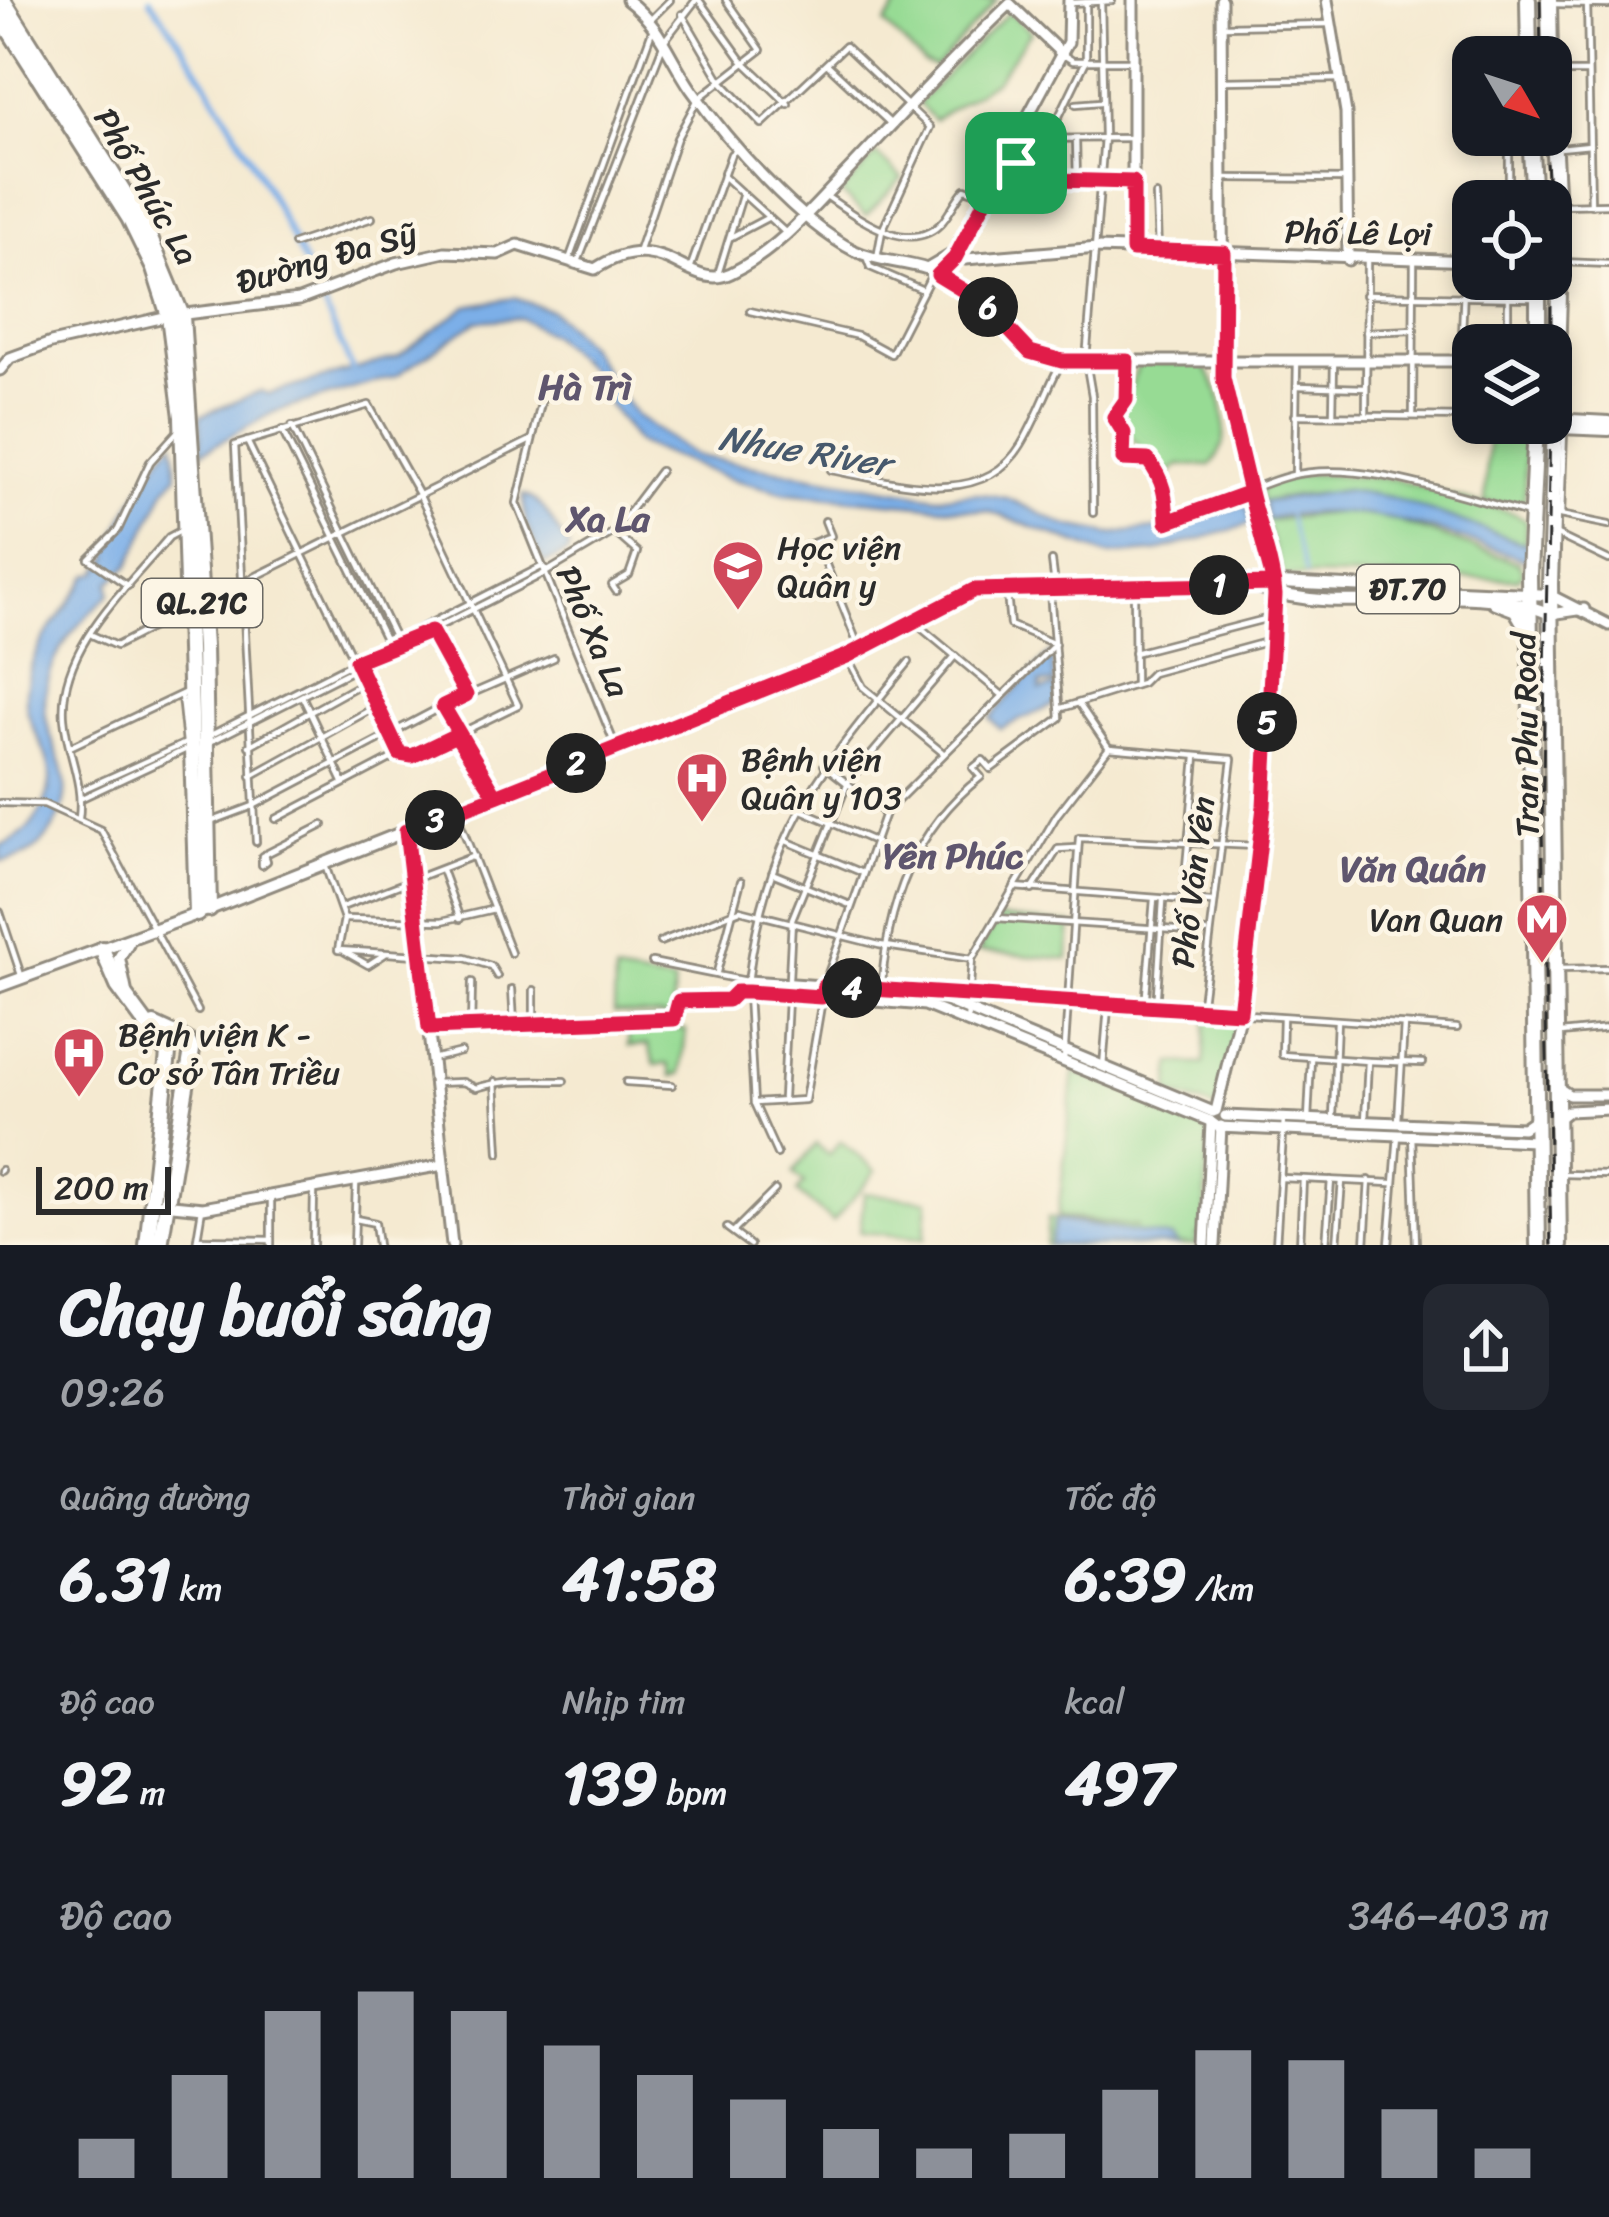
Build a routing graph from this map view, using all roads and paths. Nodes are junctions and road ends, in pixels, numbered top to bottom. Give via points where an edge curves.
1 (3, 0) edge
2 (628, 0) edge
3 (670, 0) edge
4 (698, 0) edge
5 (726, 0) edge
6 (1133, 0) edge
7 (1221, 0) edge
8 (1328, 0) edge
9 (1101, 1) edge
10 (1112, 1) edge
11 (1069, 2) edge
12 (1086, 2) edge
13 (1528, 2) edge
14 (1549, 2) edge
15 (1588, 3) edge
16 (1609, 5) edge
17 (682, 14) junction
18 (0, 16) edge
19 (652, 23) junction
20 (1334, 24) junction
21 (1221, 27) junction
22 (1529, 36) edge
23 (1550, 36) edge
24 (665, 40) junction
25 (1062, 54) junction
26 (1086, 61) junction
27 (1102, 61) junction
28 (1132, 61) junction
29 (750, 63) junction
30 (828, 65) junction
31 (1572, 72) edge
32 (1589, 72) junction
33 (1341, 79) junction
34 (721, 81) junction
35 (1221, 81) junction
36 (698, 99) junction
37 (1102, 101) junction
38 (788, 104) junction
39 (1076, 104) dead end
40 (64, 107) junction
41 (909, 107) junction
42 (892, 124) junction
43 (1049, 136) junction
44 (1076, 136) junction
45 (1104, 137) junction
46 (1134, 138) junction
47 (1017, 139) junction
48 (1590, 146) junction
49 (1572, 147) edge
50 (738, 149) junction
51 (1007, 159) junction
52 (1051, 166) junction
53 (723, 176) junction
54 (1222, 178) junction
55 (1347, 179) junction
56 (1077, 181) junction
57 (1101, 182) junction
58 (1133, 182) junction
59 (742, 193) junction
60 (825, 195) junction
61 (1156, 195) dead end
62 (987, 197) junction
63 (1609, 204) edge
64 (1591, 205) junction
65 (1572, 206) edge
66 (807, 214) junction
67 (769, 217) junction
68 (372, 218) dead end
69 (882, 231) junction
70 (788, 234) junction
71 (730, 237) junction
72 (294, 244) dead end
73 (1098, 248) junction
74 (639, 250) junction
75 (1133, 250) junction
76 (1158, 251) junction
77 (1224, 253) junction
78 (872, 258) junction
79 (952, 258) junction
80 (1348, 260) junction
81 (1366, 260) junction
82 (1414, 260) junction
83 (573, 261) junction
84 (1452, 261) edge
85 (1572, 263) edge
86 (1609, 264) edge
87 (690, 268) junction
88 (934, 272) junction
89 (716, 278) junction
90 (922, 290) junction
91 (1365, 295) junction
92 (1415, 295) junction
93 (1452, 296) edge
94 (750, 311) dead end
95 (176, 316) junction
96 (1414, 330) junction
97 (1364, 332) junction
98 (1223, 359) junction
99 (1209, 360) junction
100 (1297, 360) junction
101 (1365, 360) junction
102 (1062, 361) junction
103 (1086, 361) junction
104 (1127, 361) junction
105 (1334, 361) junction
106 (1413, 361) junction
107 (1452, 361) edge
108 (0, 370) edge
109 (1223, 378) junction
110 (1296, 386) junction
111 (1334, 386) junction
112 (1365, 388) junction
113 (543, 395) dead end
114 (185, 415) junction
115 (1295, 415) junction
116 (1366, 415) junction
117 (1413, 415) junction
118 (1333, 416) junction
119 (1452, 416) edge
120 (1572, 424) edge
121 (292, 425) junction
122 (1609, 426) edge
123 (282, 430) junction
124 (531, 440) junction
125 (247, 441) junction
126 (1533, 444) edge
127 (1559, 444) edge
128 (831, 470) dead end
129 (660, 471) dead end
130 (1295, 474) junction
131 (189, 476) junction
132 (419, 494) junction
133 (1251, 496) junction
134 (1093, 513) dead end
135 (1532, 514) junction
136 (1557, 514) junction
137 (825, 520) dead end
138 (1609, 525) edge
139 (185, 529) junction
140 (344, 532) junction
141 (614, 532) junction
142 (334, 536) junction
143 (1552, 536) junction
144 (818, 542) junction
145 (792, 551) dead end
146 (303, 552) junction
147 (1609, 560) edge
148 (1052, 561) dead end
149 (545, 570) junction
150 (241, 583) junction
151 (1052, 585) junction
152 (128, 586) junction
153 (1134, 586) junction
154 (1007, 587) junction
155 (1275, 589) junction
156 (1550, 589) junction
157 (616, 591) dead end
158 (1373, 594) junction
159 (1529, 598) junction
160 (1495, 601) junction
161 (195, 607) junction
162 (471, 607) junction
163 (1584, 609) junction
164 (1550, 614) junction
165 (1273, 616) junction
166 (914, 622) junction
167 (1609, 626) edge
168 (429, 628) junction
169 (92, 634) junction
170 (1530, 634) junction
171 (1270, 641) junction
172 (398, 644) junction
173 (1055, 644) junction
174 (389, 648) junction
175 (1134, 653) junction
176 (854, 654) junction
177 (955, 656) junction
178 (554, 658) dead end
179 (909, 662) dead end
180 (357, 664) junction
181 (508, 679) junction
182 (364, 682) junction
183 (1135, 685) junction
184 (187, 692) junction
185 (1001, 694) junction
186 (466, 695) junction
187 (302, 696) junction
188 (878, 700) junction
189 (1531, 702) junction
190 (1552, 703) junction
191 (1079, 704) junction
192 (378, 706) junction
193 (443, 706) junction
194 (1062, 708) junction
195 (309, 712) junction
196 (248, 719) junction
197 (901, 719) junction
198 (1531, 722) junction
199 (1552, 722) junction
200 (391, 732) junction
201 (456, 735) junction
202 (322, 737) junction
203 (199, 742) junction
204 (71, 746) junction
205 (249, 746) junction
206 (616, 747) junction
207 (1109, 748) junction
208 (942, 752) junction
209 (400, 754) junction
210 (1196, 757) junction
211 (334, 760) junction
212 (824, 765) junction
213 (251, 776) junction
214 (343, 782) junction
215 (848, 782) junction
216 (82, 794) junction
217 (496, 796) junction
218 (0, 803) edge
219 (254, 806) junction
220 (799, 808) junction
221 (456, 812) junction
222 (885, 813) junction
223 (80, 818) junction
224 (276, 819) dead end
225 (209, 823) junction
226 (832, 823) junction
227 (323, 825) dead end
228 (406, 831) junction
229 (786, 841) junction
230 (256, 842) dead end
231 (876, 842) junction
232 (1189, 843) junction
233 (1220, 844) junction
234 (1258, 846) junction
235 (1076, 848) junction
236 (818, 854) junction
237 (265, 855) dead end
238 (474, 856) junction
239 (324, 862) junction
240 (442, 870) junction
241 (772, 873) junction
242 (863, 873) junction
243 (741, 880) dead end
244 (415, 881) junction
245 (805, 886) junction
246 (1013, 887) junction
247 (1032, 891) junction
248 (1073, 894) junction
249 (1154, 899) junction
250 (1163, 900) junction
251 (1554, 900) junction
252 (1183, 901) junction
253 (1532, 901) junction
254 (1211, 902) junction
255 (851, 906) junction
256 (342, 907) junction
257 (494, 909) junction
258 (203, 911) junction
259 (730, 912) junction
260 (756, 912) junction
261 (1, 916) edge
262 (998, 918) junction
263 (344, 919) junction
264 (460, 919) junction
265 (792, 919) junction
266 (419, 922) junction
267 (1071, 924) junction
268 (157, 929) junction
269 (1152, 930) junction
270 (1161, 930) junction
271 (842, 932) junction
272 (1207, 932) junction
273 (134, 938) junction
274 (660, 942) dead end
275 (884, 945) junction
276 (103, 949) junction
277 (511, 953) dead end
278 (422, 955) junction
279 (972, 959) junction
280 (652, 962) dead end
281 (1609, 968) edge
282 (1554, 969) junction
283 (717, 972) junction
284 (497, 976) dead end
285 (22, 978) junction
286 (472, 982) dead end
287 (0, 986) edge
288 (748, 986) junction
289 (512, 989) dead end
290 (534, 989) dead end
291 (788, 990) junction
292 (823, 991) junction
293 (927, 993) junction
294 (126, 996) junction
295 (882, 996) junction
296 (967, 996) junction
297 (1065, 1005) junction
298 (1108, 1007) junction
299 (1145, 1008) junction
300 (1156, 1009) junction
301 (198, 1011) dead end
302 (1201, 1011) junction
303 (1240, 1012) junction
304 (1283, 1016) junction
305 (969, 1018) junction
306 (1337, 1020) junction
307 (149, 1023) junction
308 (514, 1023) junction
309 (534, 1024) junction
310 (1404, 1025) junction
311 (429, 1028) junction
312 (471, 1028) junction
313 (1457, 1028) dead end
314 (1609, 1028) edge
315 (1555, 1034) junction
316 (192, 1047) junction
317 (461, 1052) dead end
318 (168, 1054) junction
319 (1064, 1056) junction
320 (1311, 1058) junction
321 (432, 1059) junction
322 (1335, 1060) junction
323 (1368, 1061) junction
324 (1402, 1063) junction
325 (1423, 1064) dead end
326 (1103, 1066) junction
327 (495, 1080) junction
328 (564, 1082) dead end
329 (626, 1082) dead end
330 (434, 1083) junction
331 (1555, 1083) junction
332 (671, 1085) dead end
333 (1574, 1095) junction
334 (1609, 1095) edge
335 (783, 1099) junction
336 (754, 1103) junction
337 (1609, 1109) edge
338 (1574, 1110) junction
339 (1218, 1118) junction
340 (1308, 1119) junction
341 (1334, 1120) junction
342 (1366, 1121) junction
343 (1284, 1122) junction
344 (1556, 1122) junction
345 (1398, 1129) junction
346 (1528, 1131) junction
347 (1412, 1136) junction
348 (499, 1153) dead end
349 (777, 1154) dead end
350 (443, 1166) junction
351 (1557, 1174) junction
352 (1609, 1175) edge
353 (1282, 1178) junction
354 (356, 1179) junction
355 (1303, 1179) junction
356 (1331, 1180) junction
357 (1342, 1180) junction
358 (1369, 1180) junction
359 (1392, 1183) junction
360 (314, 1186) junction
361 (775, 1190) dead end
362 (272, 1193) junction
363 (203, 1208) junction
364 (158, 1211) junction
365 (1558, 1215) junction
366 (1537, 1217) junction
367 (356, 1219) junction
368 (1328, 1220) junction
369 (1339, 1220) junction
370 (197, 1242) edge
371 (271, 1243) edge
372 (145, 1245) edge
373 (163, 1245) edge
374 (314, 1245) edge
375 (354, 1245) edge
376 (379, 1245) edge
377 (452, 1245) edge
378 (750, 1245) edge
379 (1205, 1245) edge
380 (1215, 1245) edge
381 (1276, 1245) edge
382 (1300, 1245) edge
383 (1326, 1245) edge
384 (1337, 1245) edge
385 (1365, 1245) edge
386 (1389, 1245) edge
387 (1416, 1245) edge
388 (1538, 1245) edge
389 (1559, 1245) edge

1 - 40 highway, Phố Phúc La / QL.21C
2 - 19 street
3 - 19 street
4 - 17 street
4 - 29 street
5 - 29 street via 761,48
6 - 28 street
7 - 21 street
8 - 20 street
9 - 10 street
9 - 12 street
9 - 27 street
11 - 12 street
11 - 25 street
12 - 26 street
13 - 14 highway
13 - 22 highway
14 - 15 street
14 - 23 highway
15 - 16 street
15 - 32 street
17 - 24 street
17 - 34 street
18 - 40 highway, Phố Phúc La / QL.21C
19 - 24 street
19 - 83 street
20 - 21 street
20 - 33 street
21 - 35 street
24 - 36 street
24 - 83 street
25 - 26 street
25 - 41 street via 1010,4
25 - 47 street
26 - 27 street
26 - 43 street
27 - 28 street
27 - 37 street
28 - 46 street
29 - 34 street
29 - 38 street
30 - 38 street
30 - 41 street via 845,46
30 - 42 street
31 - 32 street
32 - 48 street
33 - 35 street
33 - 55 street
34 - 36 street
34 - 38 street via 762,124
35 - 54 street
36 - 50 street
36 - 74 street
37 - 39 street
37 - 45 street
40 - 95 highway, Phố Phúc La / QL.21C
40 - 95 highway, Phố Phúc La / QL.21C via 153,240
41 - 42 street
41 - 69 street via 930,133
42 - 60 street
43 - 44 street
43 - 47 street
43 - 52 street
44 - 45 street
44 - 56 street
45 - 46 street
45 - 57 street
46 - 58 street
47 - 51 street
48 - 49 street
48 - 64 street
50 - 53 street
50 - 66 street
51 - 52 street
51 - 62 street
52 - 56 street via 1055,180
53 - 59 street
53 - 87 street
54 - 55 street
54 - 77 street
55 - 80 street
56 - 57 street
57 - 58 street
57 - 73 street
58 - 75 street
59 - 67 street
59 - 71 street
60 - 66 street
60 - 69 street
61 - 76 street
62 - 69 street via 965,189 940,225 917,236
62 - 79 street
63 - 64 street
64 - 65 street
66 - 70 street
66 - 78 street
67 - 70 street
67 - 71 street
68 - 72 street
69 - 78 street
70 - 89 street
71 - 89 street
73 - 75 street, Phố Lê Lợi
73 - 79 street, Phố Lê Lợi
73 - 103 street
74 - 83 street, Đường Đa Sỹ via 595,269
74 - 87 street
75 - 76 street, Phố Lê Lợi
76 - 77 street, Phố Lê Lợi
77 - 80 street, Phố Lê Lợi
77 - 98 street
78 - 88 street
78 - 90 street via 870,267
79 - 88 street
80 - 81 street, Phố Lê Lợi
81 - 82 street, Phố Lê Lợi
81 - 91 street
82 - 84 street, Phố Lê Lợi
82 - 92 street
83 - 95 street, Đường Đa Sỹ via 518,245 498,254 445,252 299,299
85 - 86 street
87 - 89 street
88 - 90 street
88 - 102 street via 984,303 1030,352
90 - 94 street via 891,354 859,336
91 - 92 street
91 - 97 street
92 - 93 street
92 - 96 street
95 - 108 street, Đường Đa Sỹ via 26,350
95 - 114 highway, Phố Phúc La / QL.21C
96 - 97 street
96 - 106 street
97 - 101 street
98 - 99 street
98 - 100 street
98 - 109 street
99 - 104 street
99 - 109 street
100 - 105 street
100 - 110 street
101 - 105 street
101 - 106 street
101 - 112 street
102 - 103 street
102 - 128 street via 1021,446 976,483 944,487
103 - 104 street
103 - 134 street
104 - 133 street via 1126,400 1114,417 1124,433 1123,459 1148,460 1158,472 1167,522
105 - 111 street
106 - 107 street
106 - 117 street
109 - 133 street
110 - 111 street
110 - 115 street
111 - 112 street
111 - 118 street
112 - 116 street
113 - 124 street, Phố Xa La
114 - 131 highway, QL.21C
114 - 152 street via 150,462 118,530 89,559
115 - 118 street
115 - 130 street
116 - 117 street
116 - 118 street
117 - 119 street
120 - 122 main road
121 - 123 street
121 - 132 street via 369,405
121 - 140 street
123 - 125 street
123 - 142 street
124 - 132 street
124 - 149 street, Phố Xa La via 517,503
125 - 146 street
125 - 150 street via 235,445
126 - 135 highway, Tran Phu Road
127 - 136 highway, Tran Phu Road
129 - 141 street
130 - 133 street
130 - 135 street via 1394,479
131 - 139 highway, QL.21C
131 - 161 highway, QL.21C
132 - 140 street
132 - 162 street
133 - 155 street
135 - 159 highway, Tran Phu Road
136 - 138 street
136 - 143 highway, Tran Phu Road
137 - 144 street via 831,536
139 - 152 street
139 - 161 highway, QL.21C
140 - 142 street
140 - 172 street
141 - 149 street
141 - 157 street via 637,552
142 - 146 street
142 - 174 street
143 - 147 street
143 - 156 highway, Tran Phu Road
144 - 145 street
144 - 176 street
146 - 150 street
146 - 180 street
148 - 151 street
149 - 162 street
149 - 206 street, Phố Xa La
150 - 161 street
150 - 196 street
151 - 153 main road, ĐT.70
151 - 154 main road, ĐT.70
151 - 173 street
152 - 169 street
153 - 155 main road, ĐT.70
153 - 175 street
154 - 166 main road, ĐT.70 via 953,597
154 - 173 street via 1010,626
155 - 158 main road, ĐT.70
155 - 165 street
156 - 159 main road, ĐT.70
156 - 163 street
156 - 164 highway, Tran Phu Road
158 - 159 main road, ĐT.70
158 - 160 main road, ĐT.70
159 - 160 main road, ĐT.70
159 - 164 main road, ĐT.70
159 - 170 highway, Tran Phu Road
160 - 170 highway via 1521,613
161 - 169 street via 116,646
161 - 184 highway, QL.21C
161 - 203 highway, QL.21C
162 - 168 street
162 - 181 street
163 - 164 street
163 - 167 street
164 - 190 highway, Tran Phu Road
165 - 171 street
165 - 175 street
166 - 176 main road, ĐT.70
166 - 177 street
168 - 172 street
168 - 186 street
169 - 204 street via 64,684
170 - 189 highway, Tran Phu Road
171 - 183 street
171 - 234 street
172 - 174 street
173 - 185 street
173 - 194 street
174 - 180 street
175 - 183 street
176 - 188 street
176 - 206 main road, ĐT.70
177 - 185 street
177 - 197 street
178 - 181 street
179 - 188 street
180 - 182 street
180 - 187 street
180 - 196 street
181 - 186 street
181 - 201 street via 518,705
182 - 192 street
182 - 195 street
183 - 191 street
184 - 203 highway, QL.21C
184 - 204 street
185 - 208 street
186 - 193 street
187 - 195 street
187 - 196 street
188 - 197 street
188 - 212 street
189 - 190 highway
189 - 198 highway, Tran Phu Road
190 - 199 highway, Tran Phu Road
191 - 194 street
191 - 207 street
192 - 200 street
192 - 202 street
193 - 200 street
193 - 201 street
194 - 275 street via 1060,718 991,769 983,760 974,768 981,777 935,823 890,912
195 - 202 street
195 - 205 street
196 - 203 street
196 - 205 street
197 - 208 street
197 - 215 street
198 - 199 highway
198 - 253 highway, Tran Phu Road
199 - 251 highway, Tran Phu Road
200 - 209 street
200 - 211 street
201 - 209 street
201 - 217 street
202 - 211 street
202 - 213 street
203 - 216 street
203 - 225 highway, QL.21C
203 - 258 highway, QL.21C
204 - 216 street
205 - 213 street
206 - 217 main road, ĐT.70
207 - 210 street
207 - 246 street
208 - 222 street
209 - 214 street
210 - 232 street
210 - 233 street, Phố Văn Yên via 1232,759
211 - 214 street
211 - 219 street
212 - 215 street
212 - 220 street
213 - 219 street
214 - 224 street
215 - 222 street
215 - 226 street
216 - 223 street
217 - 221 main road, ĐT.70
218 - 223 street via 44,804
219 - 225 street
219 - 230 street
220 - 226 street
220 - 229 street
221 - 228 main road, ĐT.70
221 - 238 street
222 - 231 street
223 - 268 street via 110,843
225 - 258 highway, QL.21C
226 - 231 street
226 - 236 street
227 - 237 street
228 - 239 main road, ĐT.70
228 - 244 street
229 - 236 street
229 - 241 street
231 - 242 street
232 - 233 street
232 - 235 street via 1079,838
232 - 252 street
233 - 234 street
233 - 254 street, Phố Văn Yên
234 - 303 street
235 - 247 street via 1058,849
235 - 248 street
236 - 242 street
236 - 245 street
238 - 240 street
238 - 257 street
239 - 256 street
239 - 258 main road, ĐT.70
240 - 244 street
240 - 264 street
241 - 245 street
241 - 260 street
242 - 255 street
243 - 259 street
244 - 256 street
244 - 266 street
245 - 255 street
245 - 265 street
246 - 247 street
246 - 262 street
247 - 248 street
248 - 249 street
248 - 267 street
249 - 250 street
249 - 269 street
250 - 252 street
250 - 270 street
251 - 253 highway
251 - 282 highway, Tran Phu Road
252 - 254 street
253 - 346 highway, Tran Phu Road
254 - 272 street, Phố Văn Yên
255 - 271 street
256 - 263 street
257 - 264 street
257 - 277 street
258 - 268 main road, ĐT.70
259 - 260 street
259 - 274 street
259 - 283 street
260 - 265 street
260 - 288 street
261 - 285 street
262 - 267 street
262 - 279 street
263 - 266 street
263 - 278 street via 338,950
264 - 266 street
265 - 271 street
265 - 291 street
266 - 278 street
267 - 269 street
267 - 297 street
268 - 273 main road, ĐT.70
268 - 301 street
269 - 270 street
269 - 299 street
270 - 272 street
270 - 300 street
271 - 275 street
271 - 292 street
272 - 302 street, Phố Văn Yên
273 - 276 main road, ĐT.70
273 - 294 main road via 119,958
275 - 279 street
275 - 295 street
276 - 285 main road, ĐT.70
276 - 294 highway
278 - 284 street via 484,963
278 - 311 street
279 - 296 street
280 - 283 street
281 - 282 street
282 - 315 highway, Tran Phu Road via 1563,994
283 - 288 street
285 - 287 main road, ĐT.70
286 - 312 street
288 - 291 street
288 - 309 street via 728,1000 679,1001 674,1019
288 - 336 street
289 - 308 street
290 - 309 street
291 - 292 street
291 - 335 street
292 - 295 street
292 - 335 street via 805,1100
293 - 295 street
293 - 296 street
293 - 305 street
294 - 307 highway
295 - 305 street
296 - 297 street
296 - 305 street
297 - 298 street
297 - 319 street
298 - 299 street
298 - 326 street
299 - 300 street
300 - 302 street
302 - 303 street
303 - 304 street
303 - 339 street
304 - 306 street
304 - 320 street via 1282,1055
305 - 319 street
306 - 310 street
306 - 322 street
307 - 316 highway
307 - 318 highway
308 - 309 street
308 - 312 street
310 - 313 street
310 - 324 street
311 - 312 street
311 - 321 street
314 - 315 street
315 - 331 highway, Tran Phu Road
316 - 318 highway via 174,1042
316 - 364 highway
317 - 321 street
318 - 364 highway
319 - 326 street
319 - 339 street
320 - 322 street
320 - 340 street
321 - 330 street
322 - 323 street
322 - 341 street
323 - 324 street
323 - 342 street
324 - 325 street
324 - 345 street
326 - 339 street
327 - 328 street
327 - 330 street via 476,1088
327 - 348 street
329 - 332 street
330 - 350 street
331 - 333 street
331 - 344 highway, Tran Phu Road
333 - 334 street
333 - 338 street
335 - 336 street
336 - 349 street
337 - 338 street
338 - 344 street
339 - 343 street
339 - 379 street
339 - 380 street
340 - 341 street
340 - 343 street
341 - 342 street
342 - 345 street
343 - 345 street
343 - 353 street
344 - 351 highway, Tran Phu Road
345 - 346 street
345 - 347 street
345 - 359 street
346 - 347 street
346 - 366 highway, Tran Phu Road
347 - 387 street
350 - 354 street
350 - 377 street
351 - 352 street
351 - 365 highway, Tran Phu Road
353 - 355 street
353 - 381 street
354 - 360 street
354 - 367 street
355 - 356 street
355 - 382 street
356 - 357 street
356 - 368 street
357 - 358 street
357 - 369 street
358 - 359 street
358 - 385 street
359 - 386 street
360 - 362 street
360 - 374 street
361 - 378 street via 730,1230
362 - 363 street
362 - 371 street
363 - 364 street
363 - 370 street
364 - 372 highway
364 - 373 highway
365 - 366 highway
365 - 389 highway, Tran Phu Road
366 - 388 highway, Tran Phu Road
367 - 375 street
367 - 376 street via 375,1223
368 - 369 street
368 - 383 street
369 - 384 street
370 - 371 street

